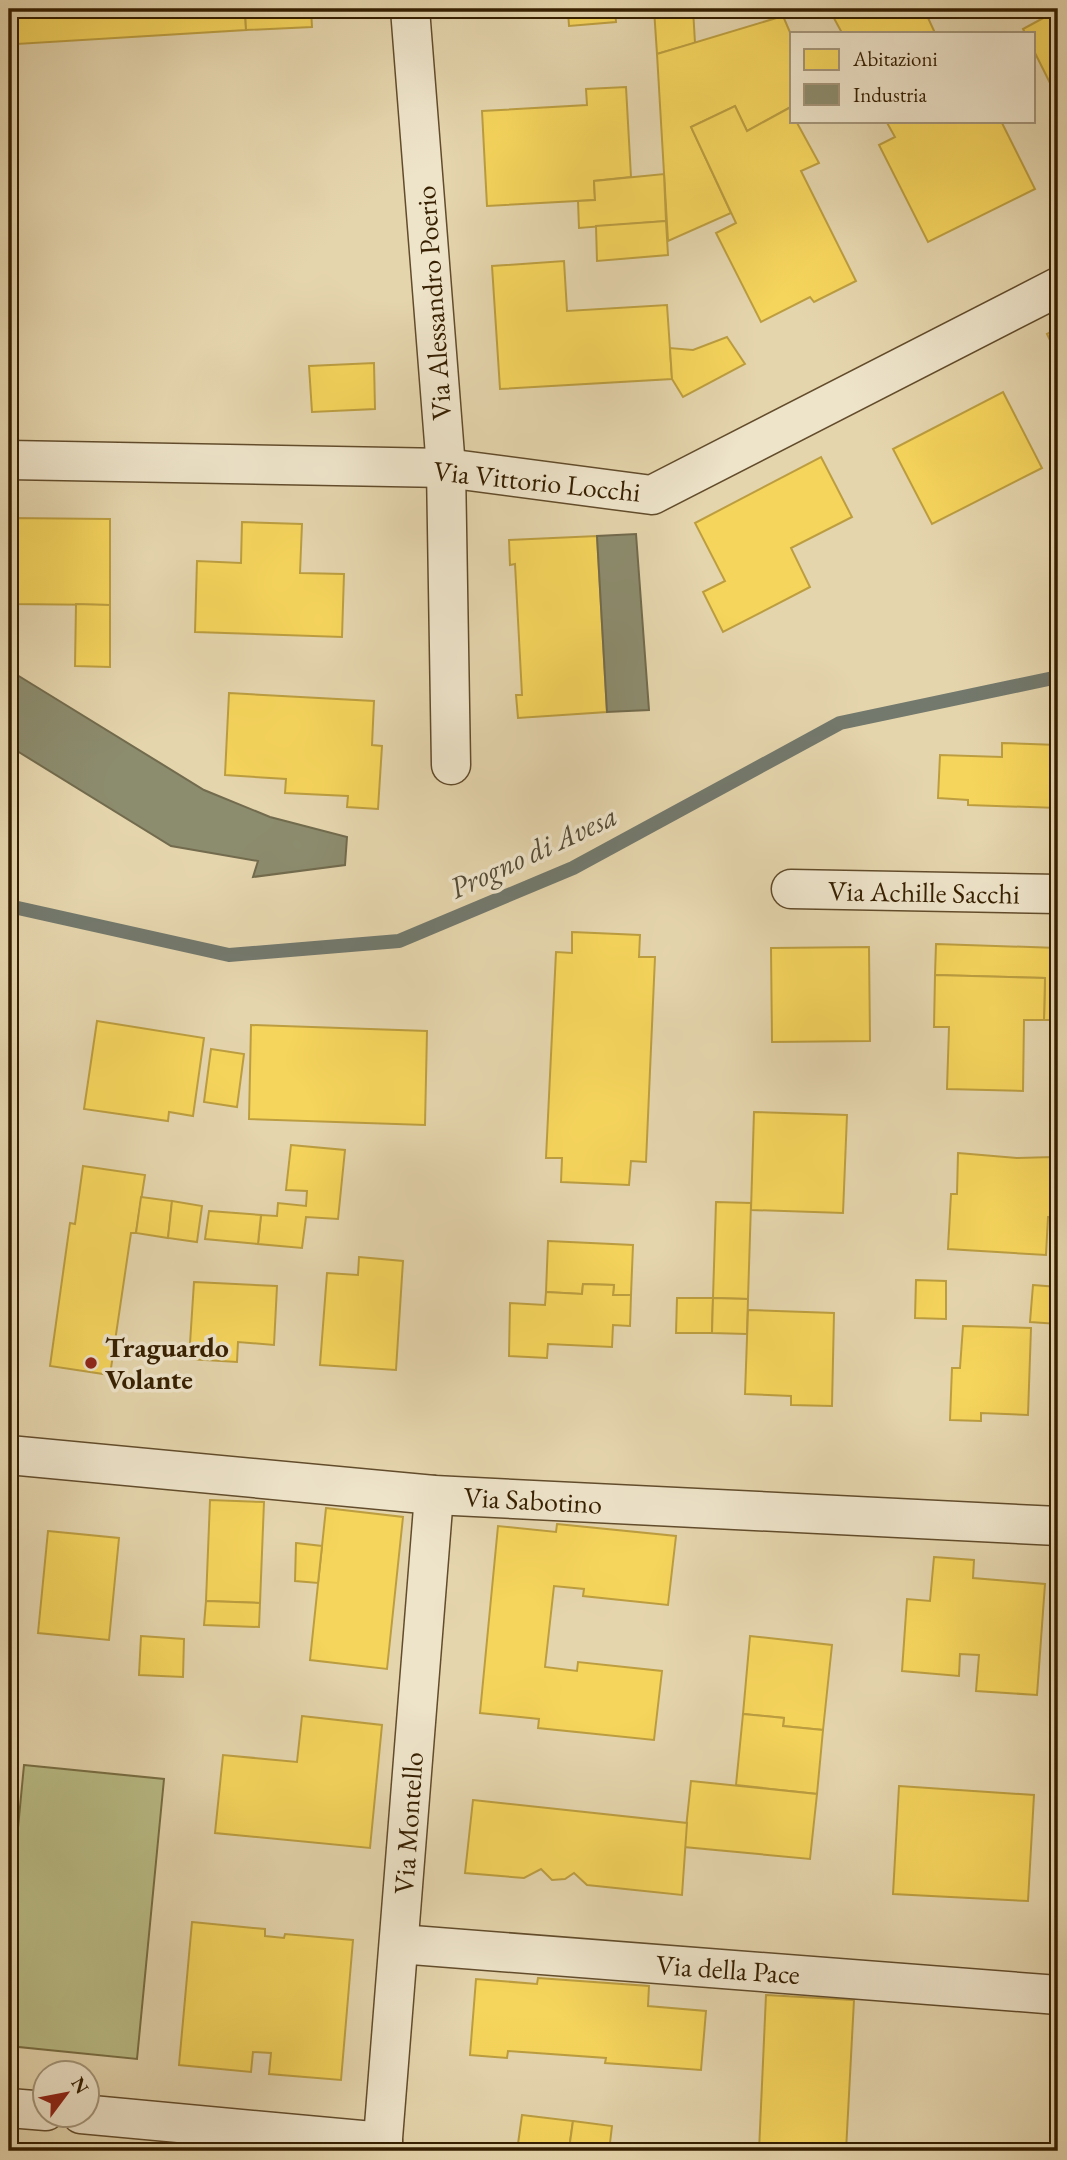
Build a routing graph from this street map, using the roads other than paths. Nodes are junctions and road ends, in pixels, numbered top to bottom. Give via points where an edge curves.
1 (410, 9) edge
2 (1058, 287) edge
3 (9, 460) edge
4 (446, 468) junction
5 (451, 765) dead end
6 (790, 889) dead end
7 (1058, 894) edge
8 (9, 1455) edge
9 (434, 1495) junction
10 (1058, 1526) edge
11 (399, 1944) junction
12 (1058, 1995) edge
13 (9, 2108) edge
14 (32, 2110) edge
15 (102, 2117) edge
16 (383, 2146) edge

1 - 4 street, Via Alessandro Poerio
2 - 4 street, Via Vittorio Locchi via 652,495
3 - 4 street, Via Vittorio Locchi
4 - 5 street, Via Alessandro Poerio
6 - 7 street, Via Achille Sacchi
8 - 9 street, Via Sabotino
9 - 10 street, Via Sabotino
9 - 11 street, Via Montello
11 - 12 street, Via della Pace
11 - 16 street, Via Montello
13 - 14 street
15 - 16 street

